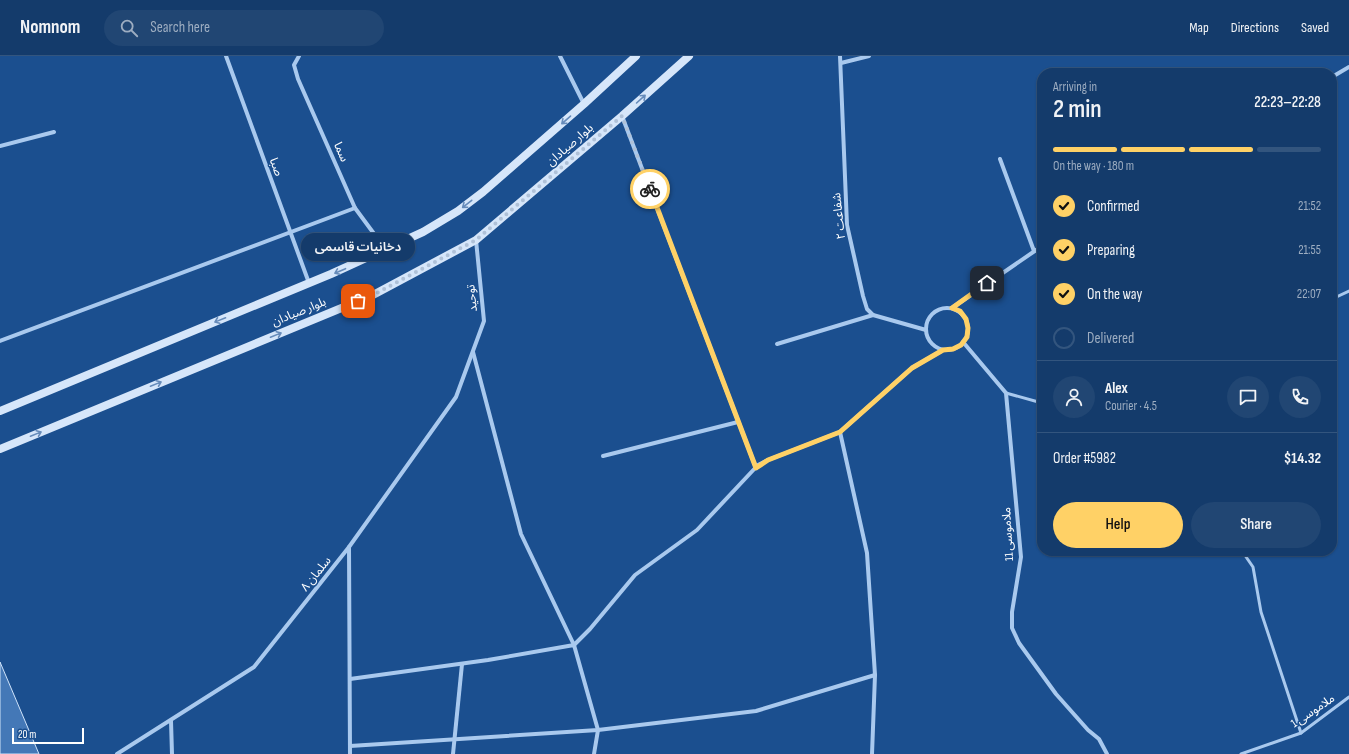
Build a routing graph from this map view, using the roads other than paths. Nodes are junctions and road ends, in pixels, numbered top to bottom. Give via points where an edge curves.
1 (226, 56) edge
2 (299, 56) edge
3 (560, 56) edge
4 (636, 56) edge
5 (689, 56) edge
6 (840, 56) edge
7 (869, 56) edge
8 (841, 63) junction
9 (1349, 67) edge
10 (1337, 74) edge
11 (584, 104) junction
12 (622, 116) junction
13 (54, 132) dead end
14 (0, 146) edge
15 (1000, 159) dead end
16 (355, 208) junction
17 (289, 233) junction
18 (476, 240) junction
19 (1037, 248) edge
20 (386, 250) junction
21 (1034, 250) junction
22 (309, 284) junction
23 (1349, 291) edge
24 (1337, 297) edge
25 (952, 308) junction
26 (873, 315) junction
27 (926, 330) junction
28 (0, 341) edge
29 (963, 342) junction
30 (777, 344) dead end
31 (943, 350) junction
32 (473, 352) junction
33 (1006, 393) junction
34 (1037, 402) edge
35 (0, 411) edge
36 (738, 422) junction
37 (840, 432) junction
38 (0, 449) edge
39 (603, 456) dead end
40 (756, 468) junction
41 (349, 548) junction
42 (1245, 556) edge
43 (574, 645) junction
44 (462, 664) junction
45 (875, 675) junction
46 (350, 679) junction
47 (1349, 697) edge
48 (171, 721) junction
49 (598, 730) junction
50 (1301, 733) junction
51 (454, 740) junction
52 (350, 746) junction
53 (117, 754) edge
54 (172, 754) edge
55 (350, 754) edge
56 (453, 754) edge
57 (594, 754) edge
58 (872, 754) edge
59 (1107, 754) edge
60 (1241, 754) edge

1 - 17 street, صبا
2 - 16 street, سما via 294,65 298,79
3 - 11 street
4 - 11 main road, بلوار صیادان
12 -> 5 main road, بلوار صیادان
6 - 8 street, شفاعت ۲
7 - 8 street
8 - 26 street, شفاعت ۲ via 847,225 863,296 867,309
9 - 10 street
11 -> 20 main road, بلوار صیادان via 458,211
12 - 18 main road, بلوار صیادان
12 - 36 street
13 - 14 street
15 - 21 street
16 - 17 street
16 - 20 street, سما
17 - 22 street, صبا
17 - 28 street
18 - 32 street, توحید via 484,321
38 -> 18 main road, بلوار صیادان via 373,295
19 - 21 street
20 -> 22 main road, بلوار صیادان
21 - 25 street
22 -> 35 main road, بلوار صیادان
23 - 24 lane
25 - 27 street via 933,313 927,321
25 - 29 street via 960,311 966,319 967,337
26 - 27 street
26 - 30 street
27 - 31 street via 928,339
29 - 31 street via 953,349
29 - 33 street
31 - 37 street via 912,368
32 - 41 street, سلمان ۸ via 456,397
32 - 43 street via 521,534
33 - 34 lane
33 - 59 street, ملاموسی 11 via 1021,557 1012,612 1012,628 1019,643 1056,694 1099,739
36 - 39 street
36 - 40 street
37 - 40 street via 768,460
37 - 45 street via 867,553
40 - 43 street via 697,530 635,575 590,630
41 - 46 street
41 - 48 street, سلمان ۸ via 254,667
42 - 50 lane via 1253,567 1260,612
43 - 44 street
43 - 49 street
44 - 46 street
44 - 51 street
45 - 49 street via 756,711
45 - 58 street
46 - 52 street
47 - 50 lane, ملاموسی 1
48 - 53 street, سلمان ۸
48 - 54 street
49 - 51 street
49 - 57 street
50 - 60 lane, ملاموسی 1
51 - 52 street
51 - 56 street
52 - 55 street

